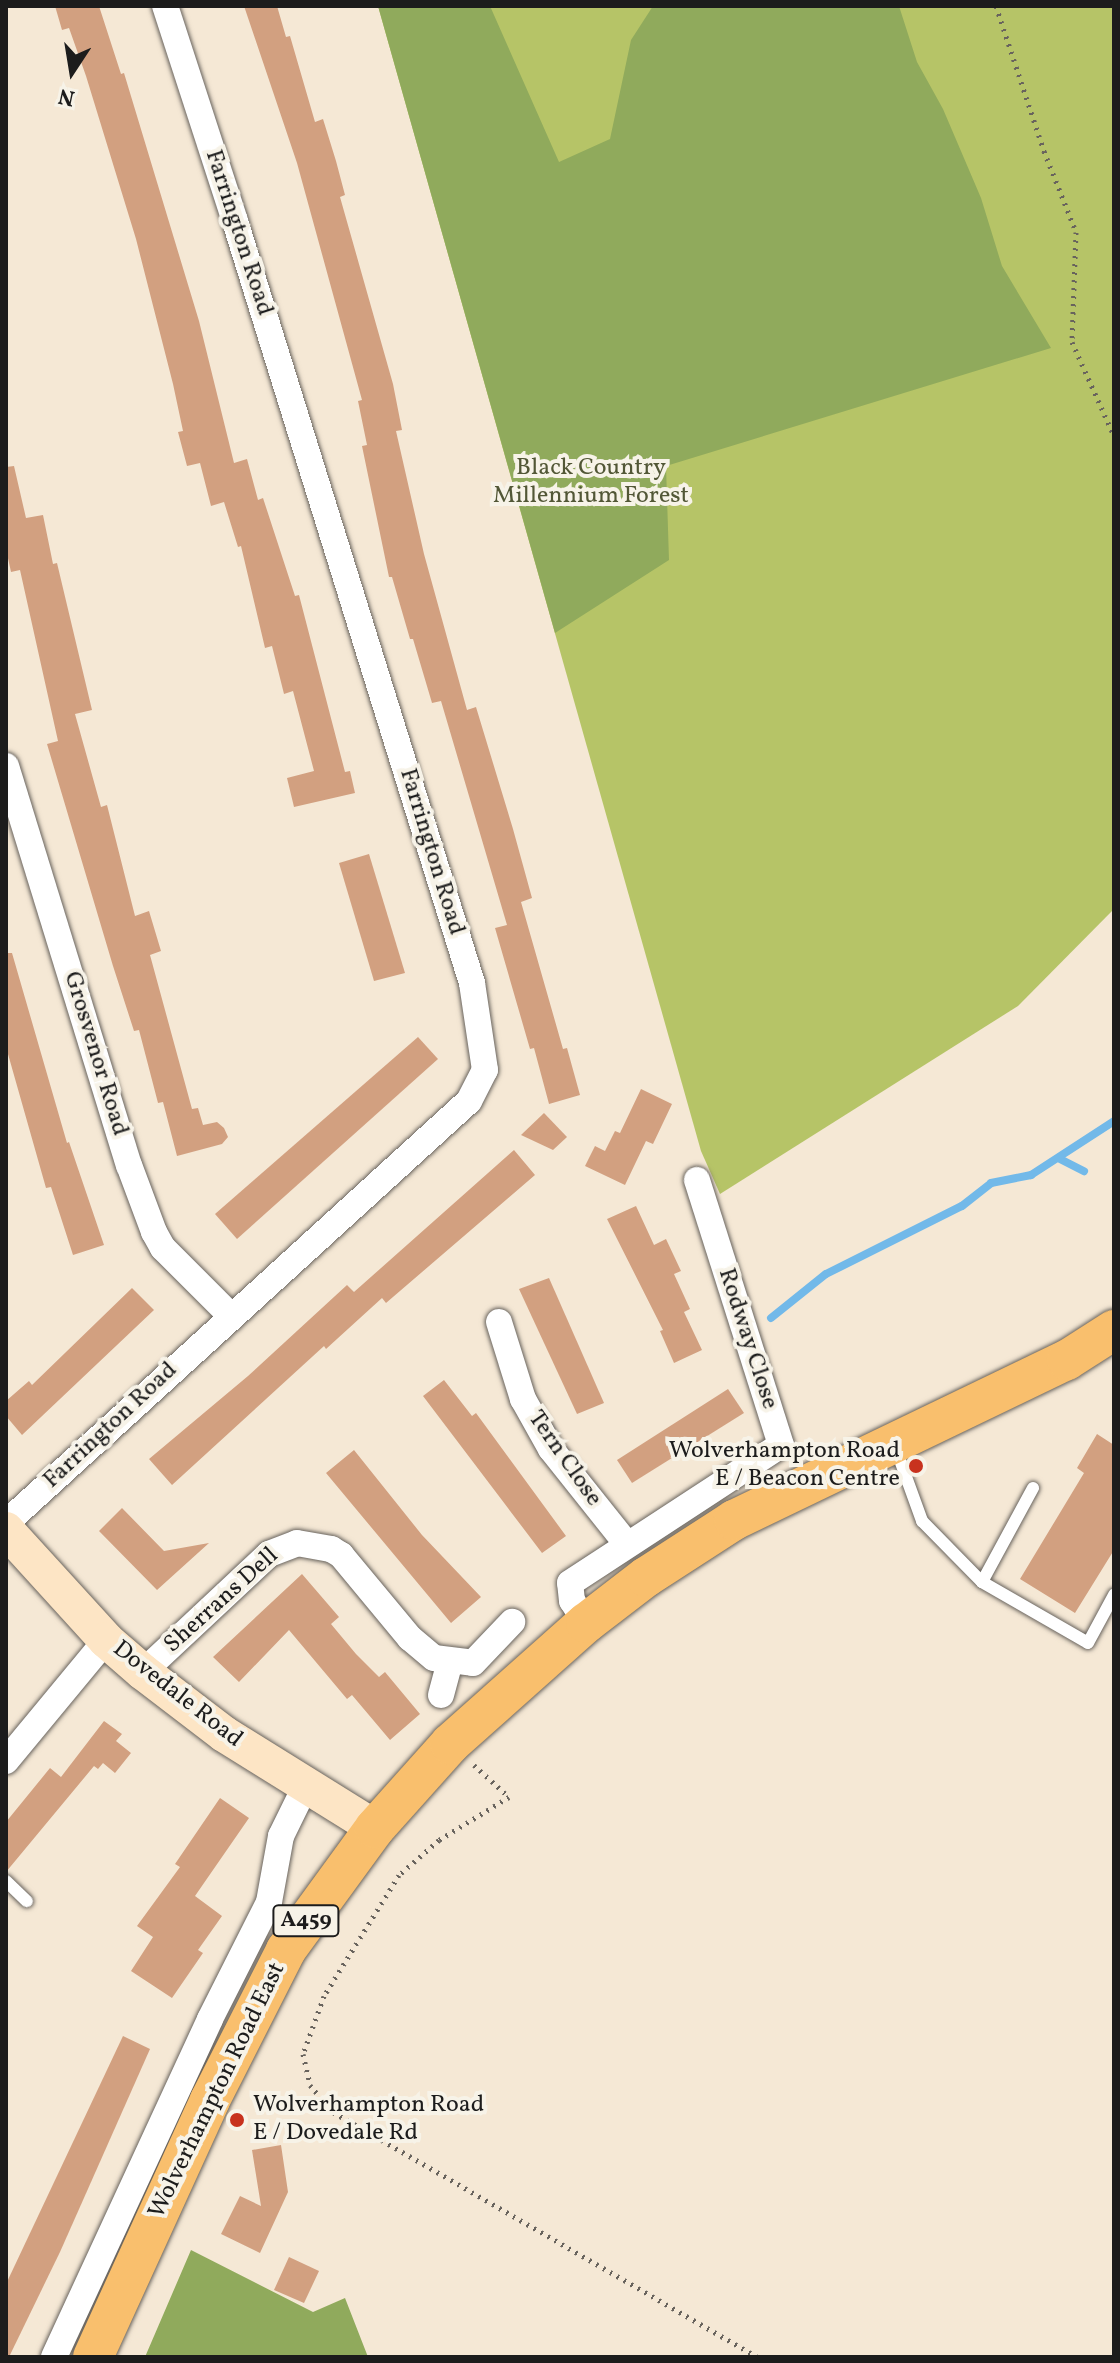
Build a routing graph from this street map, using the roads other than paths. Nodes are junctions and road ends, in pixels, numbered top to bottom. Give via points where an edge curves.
1 (165, 6) edge
2 (6, 766) edge
3 (697, 1180) dead end
4 (231, 1316) junction
5 (499, 1322) dead end
6 (1114, 1330) edge
7 (893, 1442) junction
8 (1033, 1488) dead end
9 (6, 1523) edge
10 (6, 1530) edge
11 (626, 1543) junction
12 (982, 1582) junction
13 (1114, 1595) edge
14 (512, 1622) dead end
15 (586, 1623) junction
16 (106, 1640) junction
17 (450, 1661) junction
18 (143, 1672) junction
19 (441, 1695) dead end
20 (6, 1761) edge
21 (305, 1787) junction
22 (375, 1828) junction
23 (6, 1881) edge
24 (27, 1901) dead end
25 (54, 2357) edge
26 (93, 2357) edge

1 - 4 street, Farrington Road via 467,967 485,1070 469,1101
2 - 4 street, Grosvenor Road via 154,1232 163,1248
3 - 11 street, Rodway Close via 781,1445
4 - 9 street, Farrington Road
5 - 11 street, Tern Close via 523,1399 551,1449
6 - 7 main road, A459 via 1067,1360
7 - 12 lane via 922,1521
7 - 15 main road, Wolverhampton Road East / A459 via 734,1520
8 - 12 lane
10 - 16 street, Dovedale Road
11 - 15 street, Rodway Close via 570,1583 572,1601
12 - 13 lane via 1088,1643
14 - 17 street via 473,1663
15 - 22 main road, Wolverhampton Road East / A459 via 450,1744
16 - 18 street, Dovedale Road
16 - 20 street
17 - 18 street, Sherrans Dell via 434,1658 410,1638 341,1555 297,1543 269,1554
17 - 19 street
18 - 21 street, Dovedale Road
21 - 22 street, Dovedale Road
21 - 25 street, Wolverhampton Road East via 281,1836 269,1902
22 - 26 main road, Wolverhampton Road East / A459 via 316,1906 259,1996
23 - 24 lane

